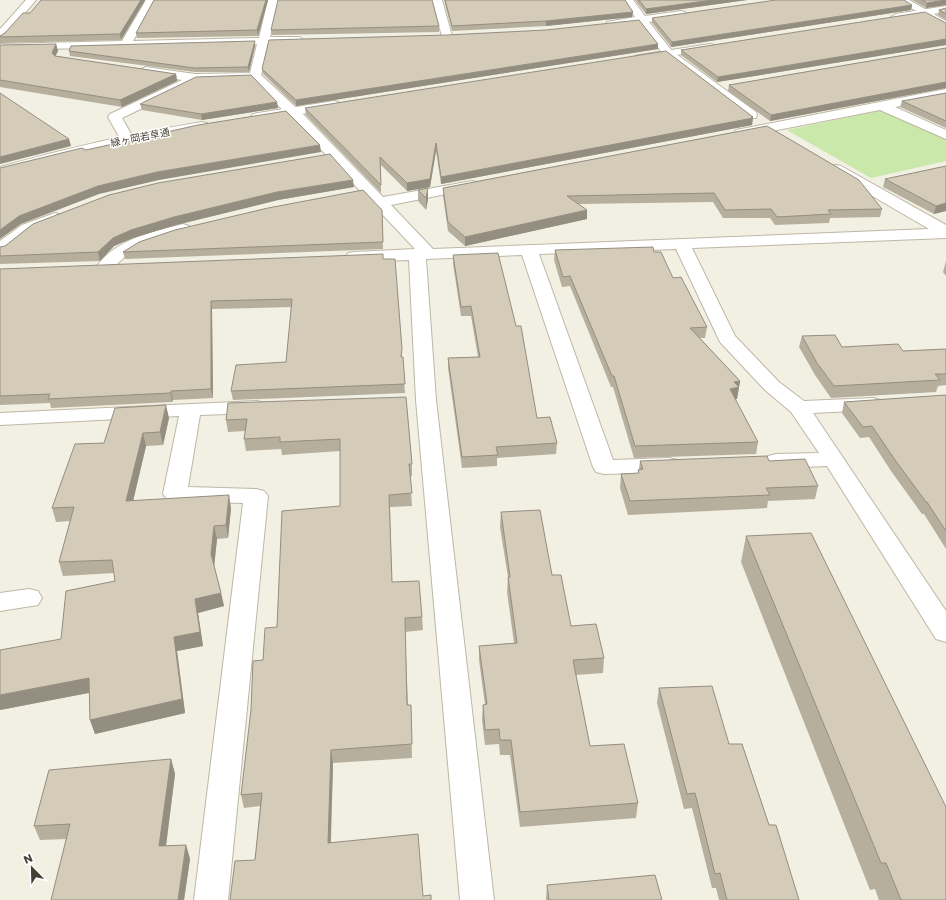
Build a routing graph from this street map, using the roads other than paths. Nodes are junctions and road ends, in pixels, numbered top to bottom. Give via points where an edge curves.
1 (31, 0) edge
2 (151, 0) edge
3 (273, 0) edge
4 (437, 0) edge
5 (628, 0) edge
6 (902, 0) edge
7 (946, 9) edge
8 (689, 13) edge
9 (923, 13) junction
10 (884, 19) edge
11 (642, 20) junction
12 (604, 24) edge
13 (946, 25) edge
14 (0, 36) edge
15 (434, 36) edge
16 (311, 40) edge
17 (264, 41) junction
18 (126, 44) junction
19 (722, 45) edge
20 (67, 46) junction
21 (0, 47) edge
22 (668, 53) junction
23 (61, 59) edge
24 (631, 59) edge
25 (132, 69) edge
26 (255, 76) junction
27 (195, 78) junction
28 (732, 86) edge
29 (716, 88) junction
30 (946, 93) edge
31 (344, 104) edge
32 (880, 105) junction
33 (293, 112) junction
34 (247, 119) edge
35 (216, 124) edge
36 (768, 128) junction
37 (946, 134) edge
38 (730, 135) edge
39 (782, 136) edge
40 (128, 139) junction
41 (334, 155) junction
42 (319, 157) edge
43 (823, 160) edge
44 (0, 171) edge
45 (886, 180) edge
46 (482, 183) edge
47 (864, 185) junction
48 (381, 202) junction
49 (70, 212) edge
50 (197, 225) edge
51 (946, 233) edge
52 (682, 244) junction
53 (0, 249) edge
54 (529, 250) junction
55 (423, 254) junction
56 (338, 257) edge
57 (128, 266) edge
58 (892, 402) edge
59 (276, 406) edge
60 (799, 408) junction
61 (190, 409) junction
62 (0, 418) edge
63 (834, 459) junction
64 (755, 462) edge
65 (691, 464) edge
66 (29, 598) dead end
67 (0, 602) edge
68 (946, 632) edge
69 (211, 900) edge
70 (477, 900) edge

1 - 14 street
2 - 18 street
3 - 17 street
4 - 15 street via 451,36
5 - 11 street
6 - 9 street
7 - 9 street
8 - 11 street
9 - 10 street
9 - 13 street
11 - 12 street
11 - 22 street
16 - 17 street
17 - 18 street
17 - 26 street
18 - 20 street
19 - 22 street
20 - 21 street
20 - 23 street
22 - 24 street
22 - 29 street
25 - 27 street
26 - 27 street
26 - 33 street
27 - 40 street via 115,117
28 - 29 street
29 - 36 street
30 - 32 street
31 - 33 street
32 - 36 street
32 - 37 street
33 - 34 street
33 - 41 street
35 - 40 street, 緑ヶ岡若草通
36 - 38 street
36 - 39 street
40 - 44 street, 緑ヶ岡若草通 via 55,155
41 - 42 street
41 - 48 street via 361,191
43 - 47 street
45 - 47 street
46 - 48 street
47 - 51 street
48 - 55 street
49 - 53 street via 28,228
50 - 57 street via 138,242 97,267
51 - 52 street
52 - 54 street
52 - 60 street via 727,338 772,386
54 - 55 street
54 - 65 street via 604,467
55 - 56 street
55 - 70 street via 418,400
58 - 60 street
59 - 61 street
60 - 63 street
61 - 62 street
61 - 69 street via 175,494 256,496
63 - 64 street
63 - 68 street
66 - 67 street

